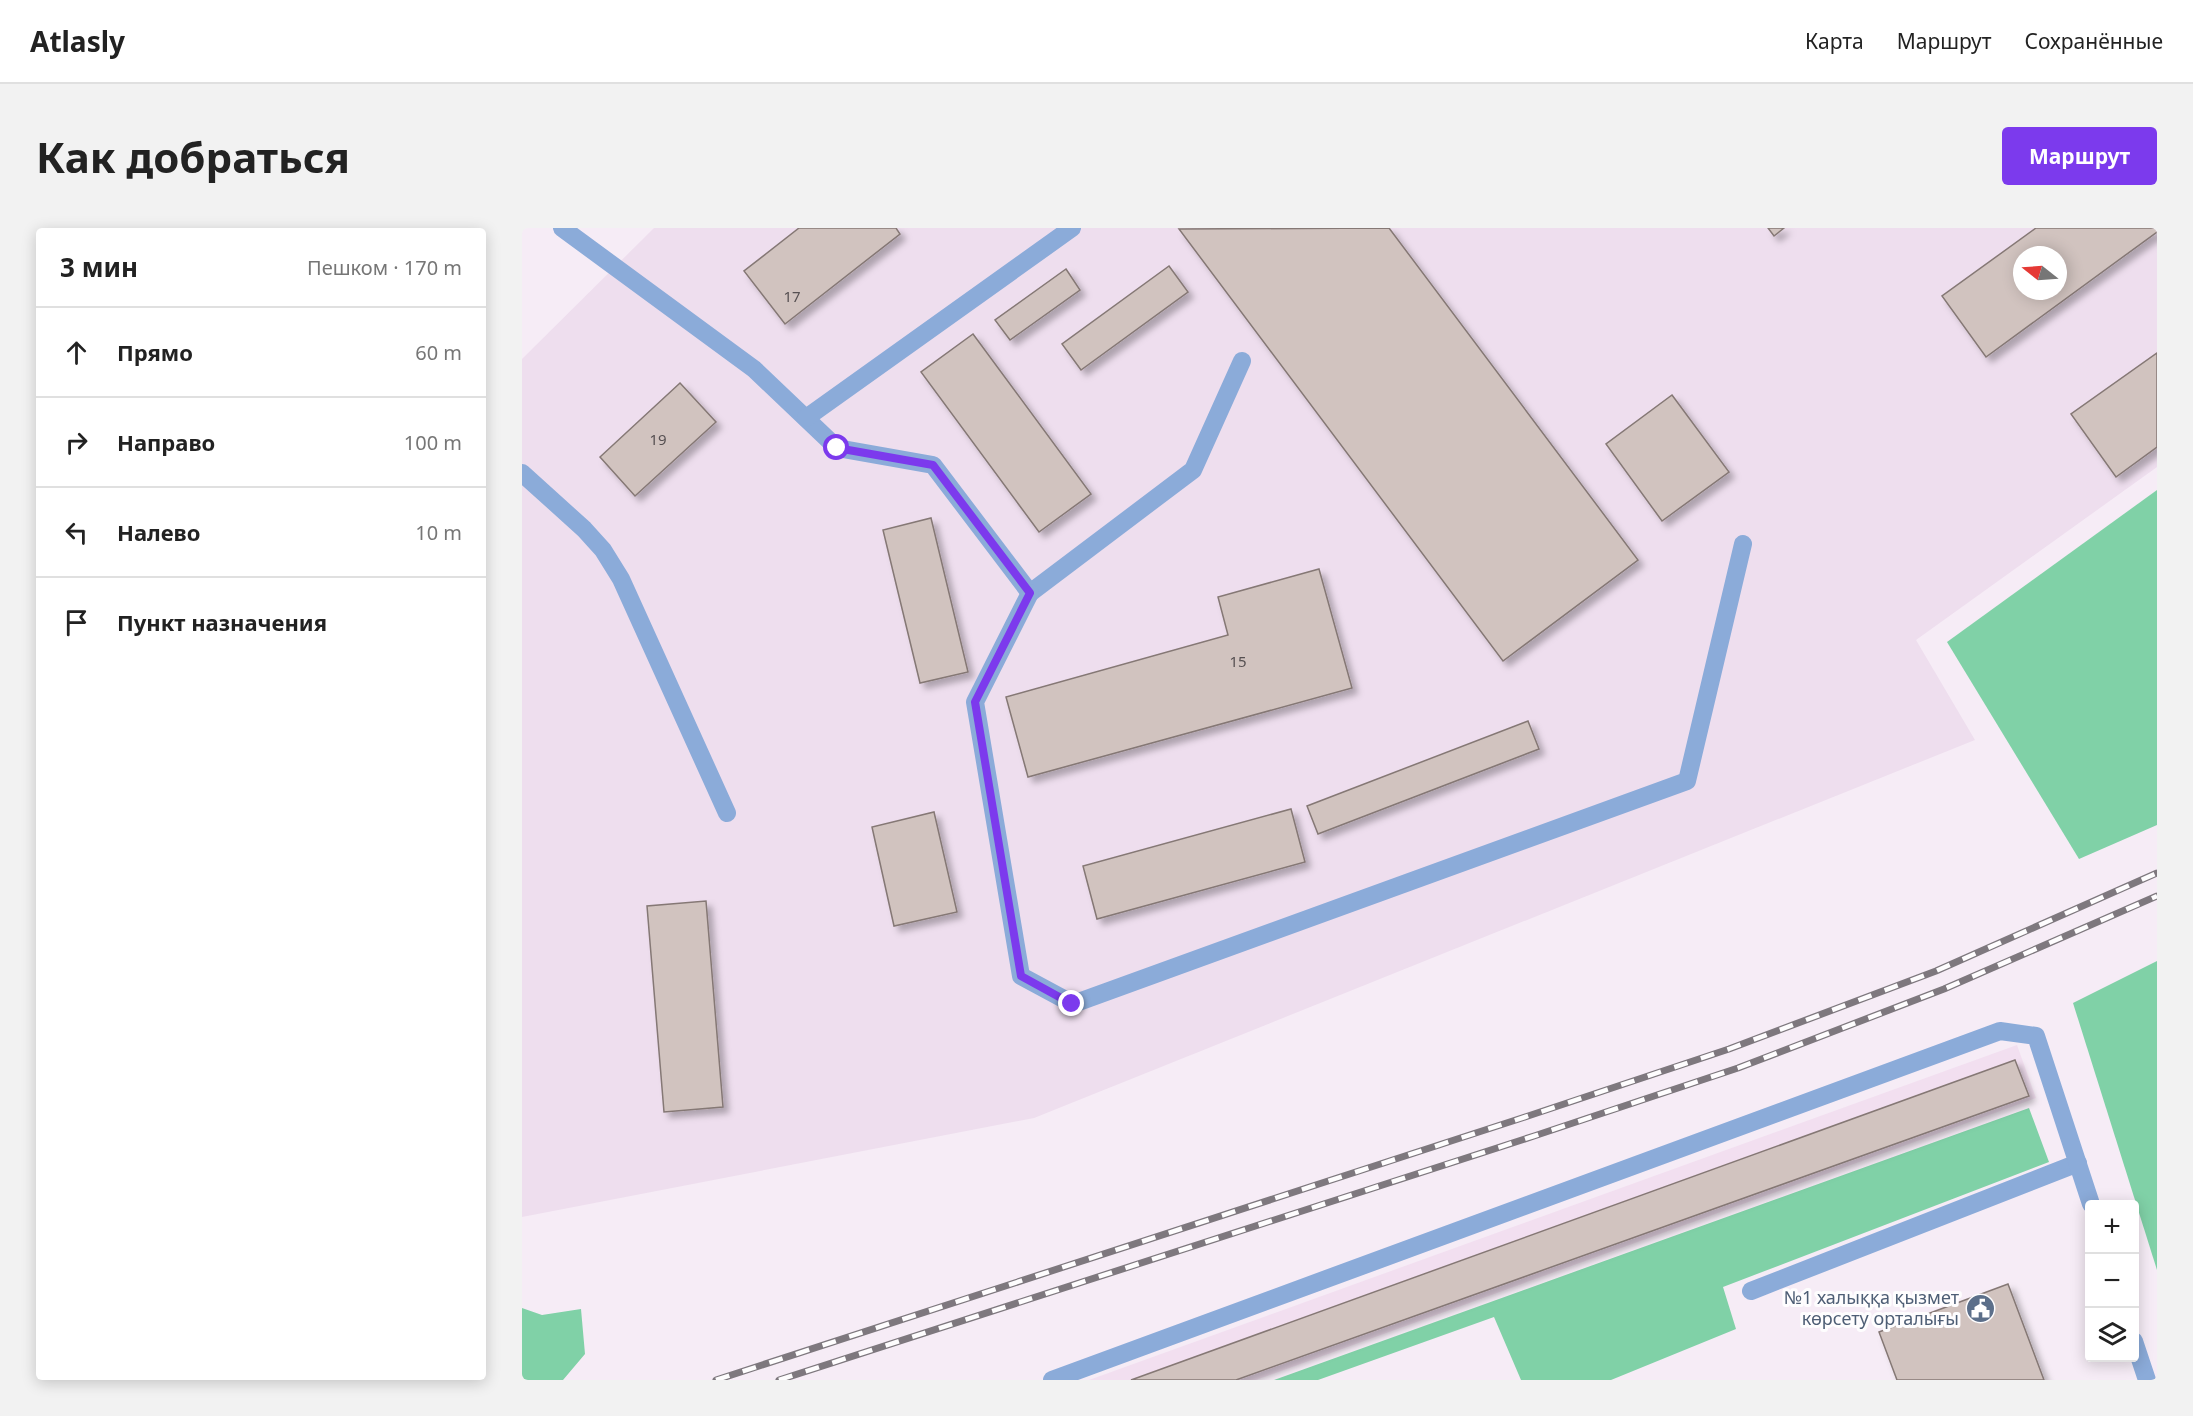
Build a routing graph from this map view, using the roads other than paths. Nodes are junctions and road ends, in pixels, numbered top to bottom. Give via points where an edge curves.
1 (562, 228) edge
2 (1072, 228) edge
3 (1242, 361) dead end
4 (806, 418) junction
5 (522, 472) edge
6 (1743, 544) dead end
7 (1030, 593) junction
8 (727, 813) dead end
9 (2078, 1163) junction
10 (2090, 1200) edge
11 (1751, 1291) dead end
12 (2139, 1356) edge
13 (1052, 1380) edge
14 (2147, 1380) edge

1 - 4 lane via 754,369
2 - 4 lane
3 - 7 lane via 1193,470
4 - 7 lane via 837,448 933,465
5 - 8 lane via 584,529 621,579
6 - 7 lane via 1687,781 1072,1004 1021,976 975,702
9 - 10 lane
9 - 11 lane
9 - 13 lane via 2037,1036 2000,1031
12 - 14 lane

